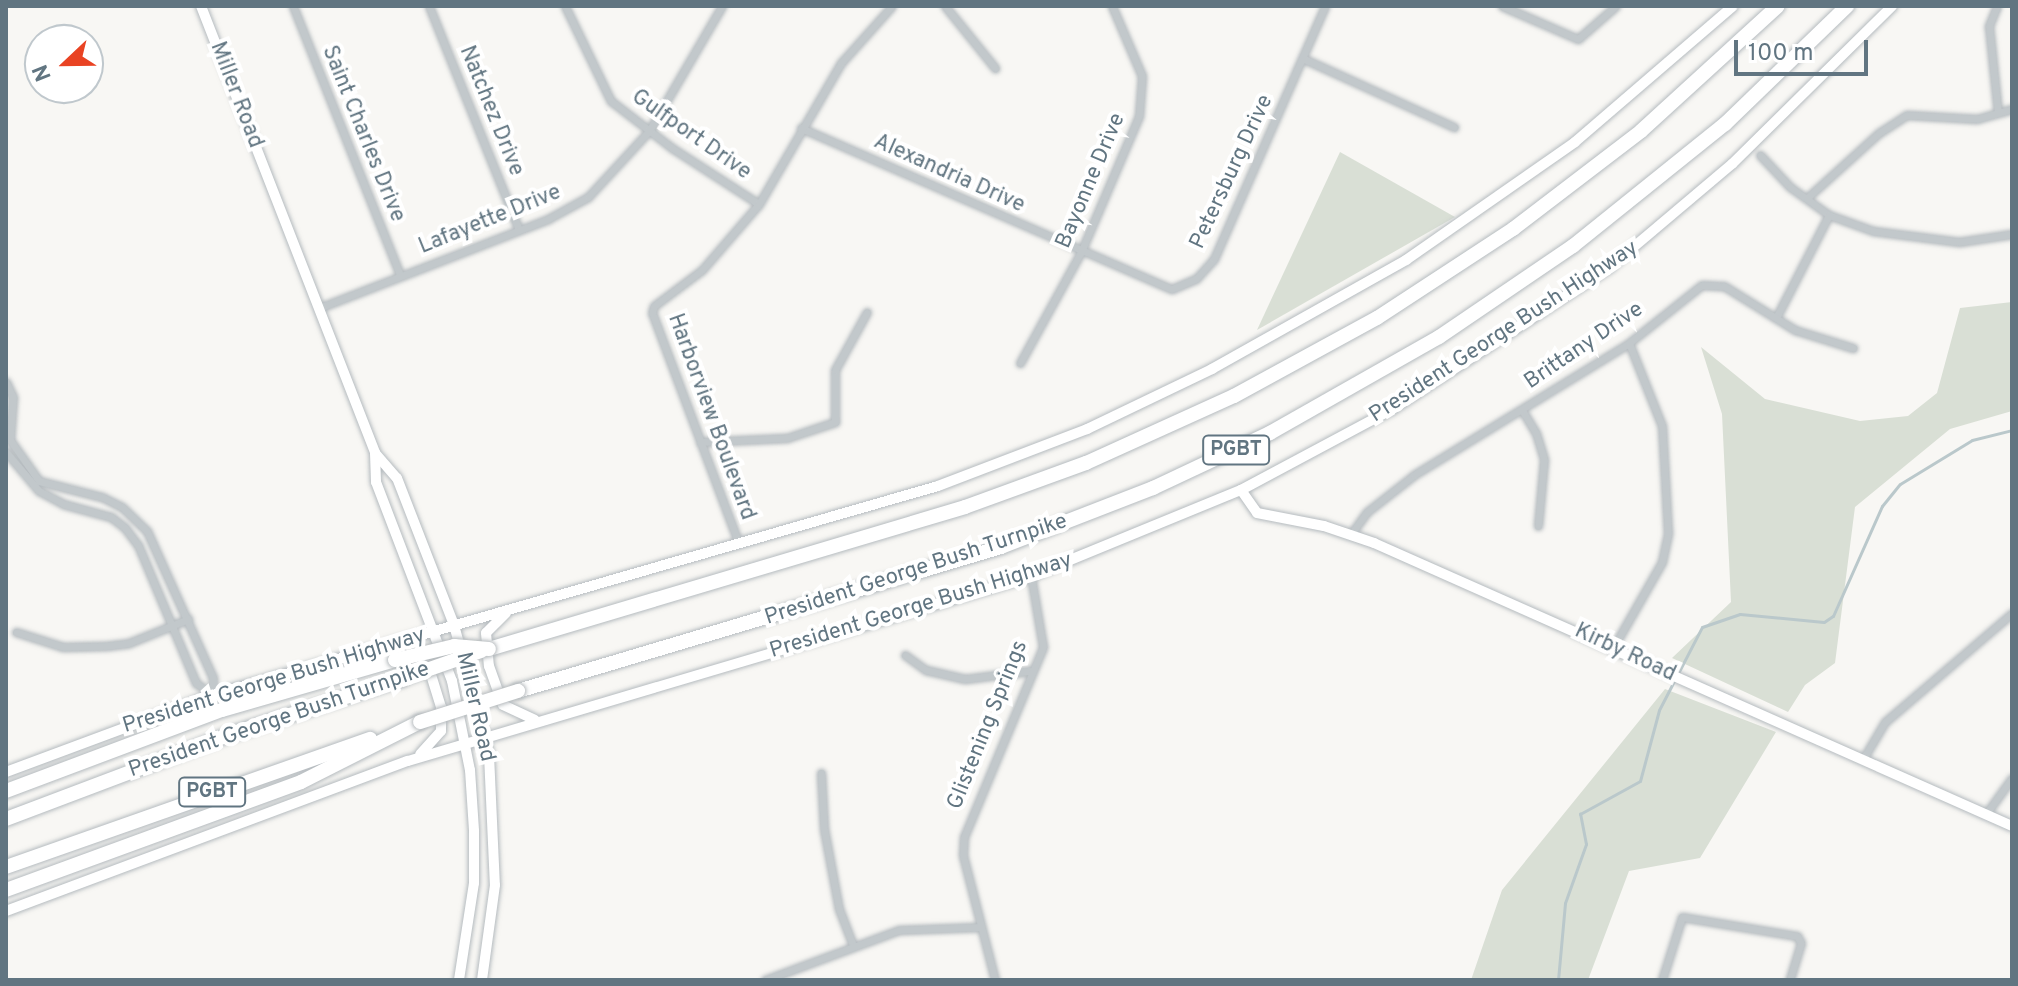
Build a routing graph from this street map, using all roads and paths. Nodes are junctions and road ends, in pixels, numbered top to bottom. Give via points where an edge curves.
1 (201, 6) edge
2 (293, 6) edge
3 (429, 6) edge
4 (565, 6) edge
5 (722, 6) edge
6 (892, 6) edge
7 (945, 6) edge
8 (1112, 6) edge
9 (1325, 6) edge
10 (1502, 6) edge
11 (1616, 6) edge
12 (1733, 6) edge
13 (1778, 6) edge
14 (1847, 6) edge
15 (1892, 6) edge
16 (1997, 6) edge
17 (1304, 59) junction
18 (995, 68) dead end
19 (2012, 109) edge
20 (1998, 113) junction
21 (1454, 127) dead end
22 (801, 128) junction
23 (649, 131) junction
24 (1760, 155) dead end
25 (1807, 198) junction
26 (759, 204) junction
27 (1829, 215) junction
28 (519, 230) junction
29 (2012, 234) edge
30 (1081, 252) junction
31 (400, 275) junction
32 (319, 308) junction
33 (867, 312) dead end
34 (1776, 318) junction
35 (1629, 343) junction
36 (1853, 348) dead end
37 (1020, 363) dead end
38 (6, 382) edge
39 (1522, 410) junction
40 (700, 442) junction
41 (6, 452) edge
42 (375, 453) junction
43 (48, 485) junction
44 (1241, 490) junction
45 (44, 494) junction
46 (1538, 526) dead end
47 (1351, 534) junction
48 (739, 544) junction
49 (1031, 576) junction
50 (511, 609) junction
51 (2012, 613) edge
52 (188, 619) junction
53 (454, 625) junction
54 (171, 627) junction
55 (435, 631) junction
56 (16, 632) dead end
57 (385, 645) junction
58 (1613, 648) junction
59 (489, 649) junction
60 (905, 655) dead end
61 (1029, 671) junction
62 (213, 695) junction
63 (540, 720) junction
64 (420, 722) junction
65 (485, 737) junction
66 (466, 743) junction
67 (1863, 759) junction
68 (408, 761) junction
69 (6, 772) edge
70 (821, 773) dead end
71 (2012, 778) edge
72 (6, 791) edge
73 (1986, 814) junction
74 (6, 819) edge
75 (2012, 826) edge
76 (6, 867) edge
77 (6, 890) edge
78 (6, 911) edge
79 (981, 927) junction
80 (853, 946) junction
81 (459, 980) edge
82 (482, 980) edge
83 (765, 980) edge
84 (995, 980) edge
85 (1662, 980) edge
86 (1790, 980) edge

1 - 32 main road, Miller Road
2 - 31 street, Saint Charles Drive
3 - 28 street, Natchez Drive
4 - 23 street, Gulfport Drive via 601,86
5 - 23 street, Lafayette Drive
6 - 22 street, Harborview Boulevard via 841,63
7 - 18 street
8 - 30 street, Bayonne Drive via 1137,60 1142,105
9 - 17 street, Petersburg Drive
10 - 11 street via 1581,37
12 - 48 main road, President George Bush Highway via 1598,123 1501,196 1301,322 1024,455
13 - 59 highway, President George Bush Turnpike / PGBT via 1674,103 1539,211 1404,301 1244,391 1117,450 975,504
14 - 64 highway, President George Bush Turnpike / PGBT, bridge via 1725,124 1573,246 1439,337 1279,428 1153,488 1001,547
15 - 44 main road, President George Bush Highway via 1732,164 1610,267 1391,410
16 - 20 street via 1989,26
17 - 21 street
17 - 30 street, Petersburg Drive via 1205,271 1172,289
19 - 20 street
20 - 25 street via 1977,119 1907,115 1879,133
22 - 26 street, Harborview Boulevard
22 - 30 street, Alexandria Drive
23 - 26 street, Gulfport Drive
23 - 28 street, Lafayette Drive via 588,197
24 - 25 street
25 - 27 street
26 - 40 street, Harborview Boulevard via 702,270 654,306 652,313
27 - 29 street via 1873,231 1919,238 1959,242
27 - 34 street
28 - 31 street, Lafayette Drive
30 - 37 street, Bayonne Drive
31 - 32 street, Lafayette Drive
32 - 42 main road, Miller Road
33 - 40 street via 835,370 835,422 787,438
34 - 35 street, Brittany Drive via 1713,282 1702,285
34 - 36 street, Brittany Drive via 1828,344
35 - 39 street, Brittany Drive
35 - 58 street via 1662,426 1668,533 1662,562
38 - 43 street via 13,397 10,440 39,481
39 - 46 street via 1544,460
39 - 47 street, Brittany Drive via 1384,497
40 - 48 street, Harborview Boulevard
41 - 45 street via 25,480
42 - 53 main road, Miller Road via 397,478
42 - 55 main road, Miller Road via 376,482
43 - 45 street
43 - 52 street via 102,497 136,519 161,553
44 - 47 main road, Kirby Road via 1257,513
44 - 49 main road, President George Bush Highway
45 - 54 street via 111,517 125,528 138,545
47 - 58 main road, Kirby Road
48 - 50 main road, President George Bush Highway
49 - 61 street, Glistening Springs via 1043,647
49 - 63 main road, President George Bush Highway
50 - 53 main road, President George Bush Highway
50 - 63 main road via 486,633 495,689 514,714
51 - 67 street via 1885,722
52 - 54 street
52 - 62 street via 213,678
53 - 55 main road, President George Bush Highway
53 - 65 main road, Miller Road
54 - 56 street via 129,643 63,647
54 - 62 street via 196,683
55 - 57 main road, President George Bush Highway
55 - 66 main road, Miller Road
57 - 62 main road, President George Bush Highway
57 - 68 main road via 419,654 428,665 441,707 441,731 430,747
58 - 67 main road, Kirby Road
59 - 72 highway, bridge via 454,646 222,710
59 - 74 highway, President George Bush Turnpike / PGBT, bridge via 228,735
60 - 61 street via 926,670 965,679
61 - 79 street, Glistening Springs via 964,837 963,855
62 - 69 main road, President George Bush Highway
63 - 65 main road, President George Bush Highway
64 - 76 highway, President George Bush Turnpike / PGBT
64 - 77 highway via 301,782
65 - 66 main road, President George Bush Highway
65 - 82 main road, Miller Road via 495,885
66 - 68 main road, President George Bush Highway
66 - 81 main road, Miller Road via 474,883
67 - 73 main road, Kirby Road
68 - 78 main road, President George Bush Highway
70 - 80 street via 824,829 839,909
71 - 73 street
73 - 75 main road, Kirby Road
79 - 80 street via 899,930
79 - 84 street, Glistening Springs
80 - 83 street
85 - 86 street via 1682,917 1797,936 1801,943

